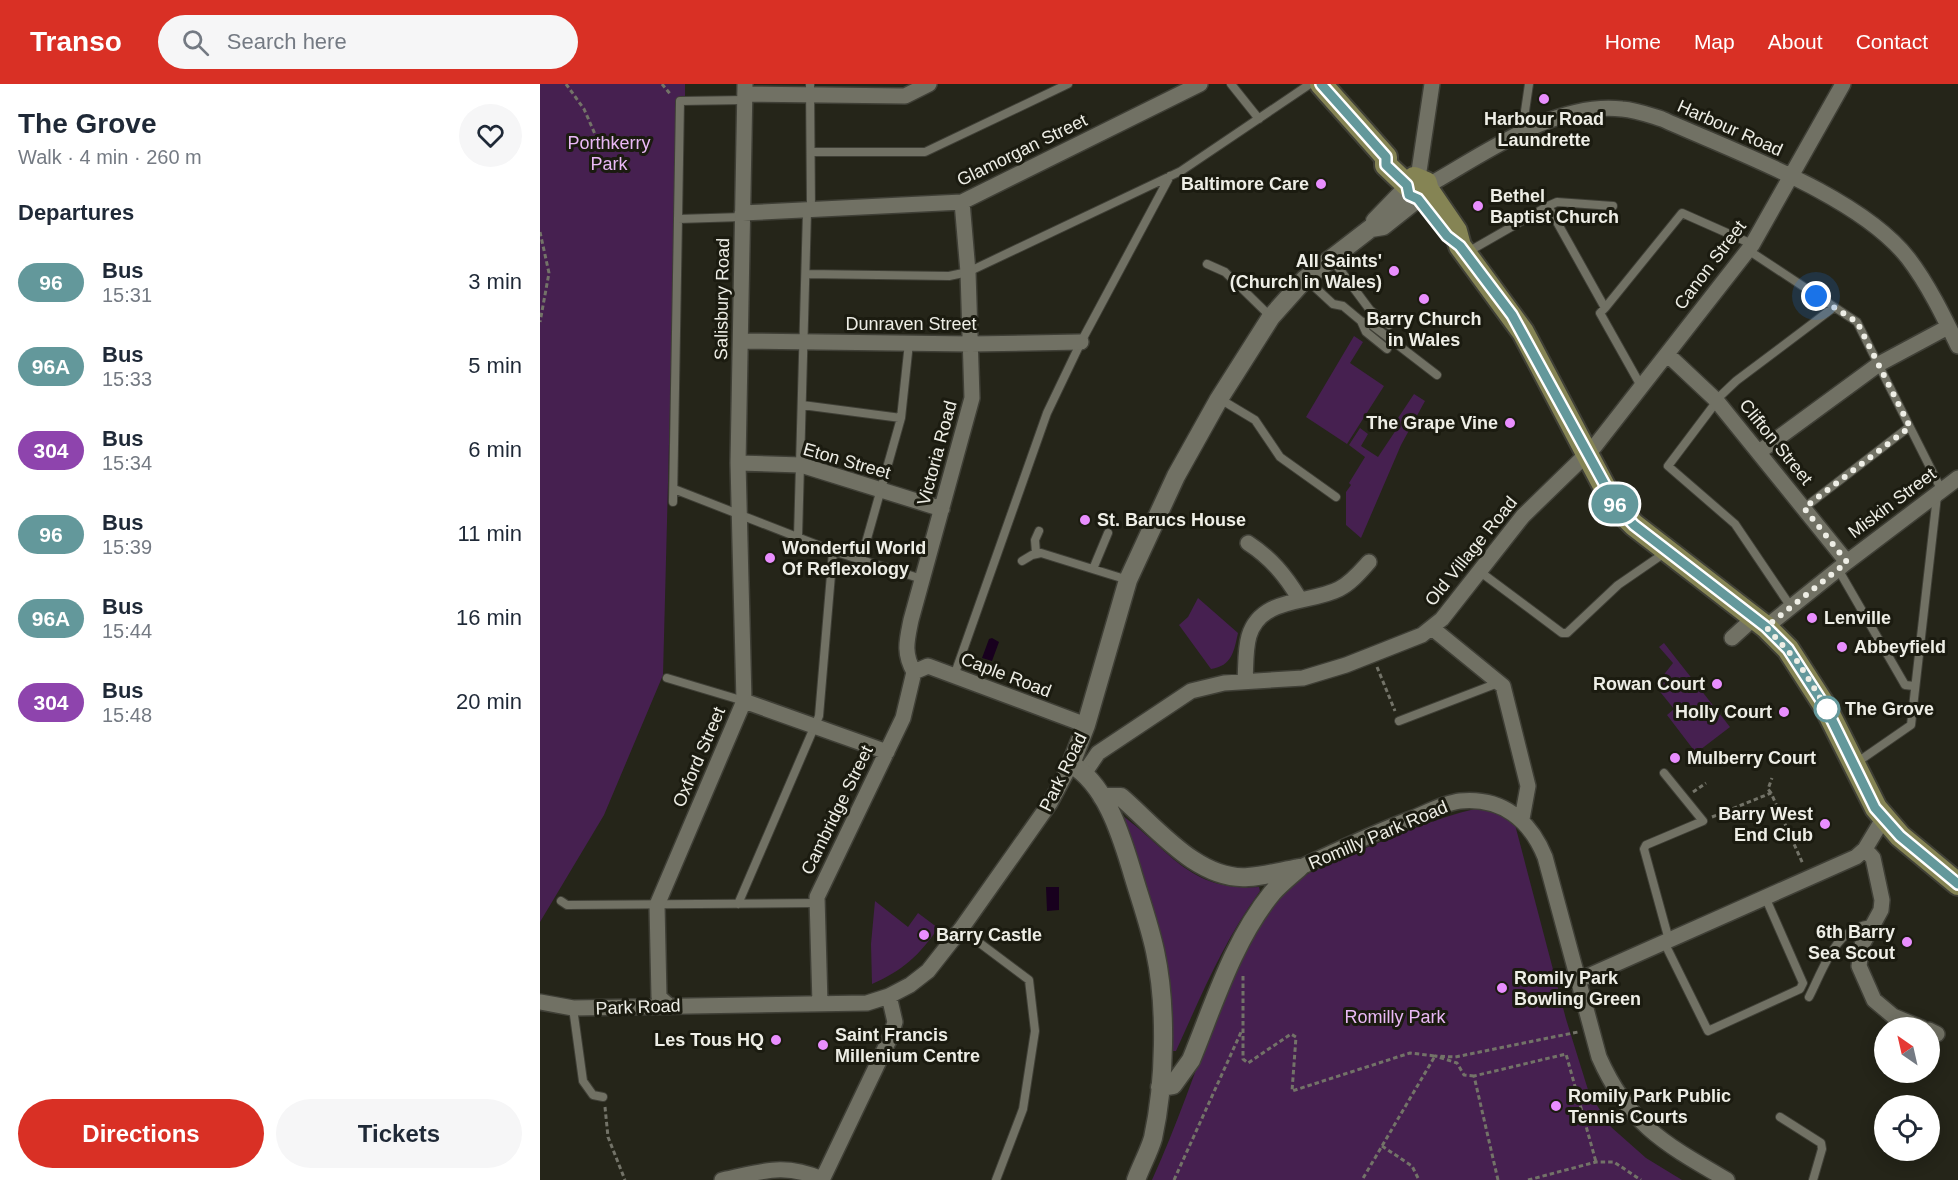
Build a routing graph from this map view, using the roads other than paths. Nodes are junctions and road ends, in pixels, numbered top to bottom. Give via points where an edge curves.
1 (929, 84) edge
2 (1068, 84) edge
3 (1200, 84) edge
4 (1230, 84) edge
5 (1310, 84) edge
6 (1321, 84) edge
7 (1432, 84) edge
8 (1529, 84) edge
9 (1843, 84) edge
10 (809, 89) edge
11 (745, 93) edge
12 (1259, 119) junction
13 (1528, 129) junction
14 (811, 152) junction
15 (1170, 176) junction
16 (1792, 177) junction
17 (1417, 188) junction
18 (962, 202) junction
19 (1613, 206) dead end
20 (1548, 207) junction
21 (809, 211) junction
22 (742, 215) junction
23 (678, 219) junction
24 (1750, 247) junction
25 (1462, 250) junction
26 (1331, 258) junction
27 (1207, 264) dead end
28 (968, 272) junction
29 (806, 274) junction
30 (1305, 279) junction
31 (1605, 308) junction
32 (1833, 308) junction
33 (1271, 316) junction
34 (1360, 321) junction
35 (1389, 325) dead end
36 (1948, 327) junction
37 (741, 341) junction
38 (805, 342) junction
39 (1081, 342) junction
40 (909, 343) junction
41 (970, 344) junction
42 (1958, 346) edge
43 (1387, 349) dead end
44 (1667, 354) junction
45 (1879, 364) junction
46 (1437, 375) dead end
47 (1641, 386) junction
48 (1219, 399) junction
49 (1717, 401) junction
50 (802, 405) junction
51 (901, 418) junction
52 (1910, 427) junction
53 (1759, 452) junction
54 (1586, 454) junction
55 (738, 464) junction
56 (801, 465) junction
57 (1958, 478) edge
58 (674, 489) junction
59 (882, 490) junction
60 (1939, 493) junction
61 (1336, 497) dead end
62 (674, 502) dead end
63 (1804, 508) junction
64 (942, 509) junction
65 (740, 514) junction
66 (1039, 531) dead end
67 (1108, 533) dead end
68 (798, 537) junction
69 (1248, 543) dead end
70 (833, 551) junction
71 (1667, 551) junction
72 (1036, 553) junction
73 (861, 560) junction
74 (1022, 561) dead end
75 (1370, 562) dead end
76 (1842, 565) junction
77 (1093, 569) junction
78 (1479, 571) junction
79 (922, 579) junction
80 (1128, 580) junction
81 (1299, 598) junction
82 (1791, 607) junction
83 (1760, 623) junction
84 (1432, 628) junction
85 (1732, 638) dead end
86 (914, 672) junction
87 (954, 676) junction
88 (667, 678) dead end
89 (1245, 681) junction
90 (1500, 682) junction
91 (1914, 686) junction
92 (744, 701) junction
93 (1399, 721) road end
94 (1086, 725) junction
95 (815, 726) junction
96 (887, 752) junction
97 (1853, 765) junction
98 (1078, 768) junction
99 (1664, 773) dead end
100 (1102, 798) junction
101 (1522, 819) junction
102 (1883, 819) junction
103 (1865, 849) junction
104 (1299, 868) junction
105 (1958, 883) edge
106 (1766, 899) junction
107 (561, 901) dead end
108 (817, 903) junction
109 (738, 904) junction
110 (657, 905) junction
111 (1874, 924) junction
112 (961, 929) junction
113 (1667, 941) junction
114 (1577, 981) junction
115 (889, 996) junction
116 (1809, 998) dead end
117 (540, 1002) edge
118 (820, 1004) junction
119 (668, 1005) junction
120 (573, 1008) junction
121 (1895, 1017) edge
122 (1160, 1088) junction
123 (603, 1097) dead end
124 (1780, 1117) dead end
125 (722, 1180) edge
126 (822, 1180) edge
127 (996, 1180) edge
128 (1136, 1180) edge
129 (1727, 1180) edge
130 (1813, 1180) edge

1 - 10 street via 905,96
2 - 14 lane via 925,152
3 - 18 street, Glamorgan Street
4 - 12 lane
5 - 12 lane
6 - 17 main road via 1386,157 1394,157
7 - 17 street
8 - 13 lane via 1524,118
9 - 16 street, Canon Street
10 - 11 street
10 - 14 lane
11 - 22 street, Salisbury Road
11 - 23 lane via 680,101
12 - 15 lane
13 - 16 street, Harbour Road via 1572,113 1621,109 1662,119
13 - 17 street, Harbour Road
14 - 21 lane
15 - 28 lane
15 - 39 lane
16 - 24 street, Canon Street
16 - 36 street, Harbour Road via 1866,217 1884,232 1909,259
17 - 25 main road via 1456,231
17 - 26 street, Park Road via 1383,226 1371,228
18 - 21 street, Glamorgan Street
18 - 28 street, Victoria Road
19 - 20 lane via 1557,202
20 - 25 lane
20 - 31 lane
21 - 22 street, Glamorgan Street
21 - 29 lane
22 - 23 lane
22 - 37 street, Salisbury Road
23 - 58 lane
24 - 31 lane via 1682,213
24 - 32 lane
24 - 44 street, Canon Street
25 - 54 main road via 1523,332
26 - 30 street, Park Road
26 - 35 lane via 1370,310
27 - 33 lane via 1225,272
28 - 29 lane via 949,276
28 - 41 street, Victoria Road
29 - 38 lane
30 - 33 street, Park Road
30 - 34 lane
31 - 47 lane via 1600,313
32 - 45 lane via 1857,322
32 - 49 lane via 1736,381
33 - 48 street, Park Road
34 - 43 lane via 1366,332
34 - 46 lane via 1371,325
36 - 42 street, Harbour Road
36 - 45 street
37 - 38 street, Dunraven Street
37 - 55 street, Salisbury Road
38 - 40 street, Dunraven Street
38 - 50 lane
39 - 41 street, Dunraven Street
39 - 87 lane via 1047,413
40 - 41 street, Dunraven Street
40 - 51 lane
41 - 64 street, Victoria Road via 972,398
44 - 47 street, Canon Street
44 - 49 street, Clifton Street
45 - 52 lane
45 - 53 street
47 - 54 street, Canon Street
48 - 61 lane via 1256,420 1280,457
48 - 80 street, Park Road via 1176,476
49 - 53 street, Clifton Street
49 - 82 lane via 1668,466 1735,524
50 - 51 lane
50 - 56 lane
51 - 59 lane
52 - 60 lane
52 - 63 lane
53 - 63 street, Clifton Street
54 - 71 main road via 1624,515
54 - 78 street, Old Village Road via 1523,516
55 - 56 street, Eton Street
55 - 65 street, Salisbury Road
56 - 59 street, Eton Street
56 - 68 lane
57 - 60 street, Miskin Street
58 - 62 lane
58 - 65 lane
59 - 64 street, Eton Street
59 - 73 lane
60 - 76 street, Miskin Street
60 - 91 lane
63 - 76 street, Clifton Street
64 - 79 street, Victoria Road
65 - 68 lane
65 - 92 street, Oxford Street
66 - 72 lane
67 - 77 lane
68 - 70 lane
69 - 81 street via 1284,573
70 - 73 lane
70 - 95 lane
71 - 78 lane via 1618,585 1567,633
71 - 83 main road
72 - 74 lane
72 - 77 lane
73 - 79 lane
75 - 81 street via 1340,589
76 - 82 street, Miskin Street
76 - 91 lane via 1905,685
77 - 80 lane
78 - 84 street, Old Village Road
79 - 86 street, Victoria Road via 906,646 906,659
80 - 94 street, Park Road
81 - 89 street via 1255,623 1247,645
82 - 83 street, Miskin Street
83 - 85 street, Miskin Street
83 - 97 main road via 1788,649 1807,676
84 - 89 street, Old Village Road via 1372,655 1303,678
84 - 90 street
86 - 87 street, Caple Road via 928,666
86 - 96 street, Cambridge Street via 903,718
87 - 94 street, Caple Road
88 - 92 lane
89 - 98 street, Old Village Road via 1191,691
90 - 93 lane
90 - 101 street via 1528,786
91 - 97 lane via 1911,725
92 - 95 street
92 - 110 street, Oxford Street
94 - 98 street, Park Road
95 - 96 street
95 - 109 lane
96 - 108 street, Cambridge Street
97 - 102 main road
98 - 100 street
98 - 112 street, Park Road
99 - 113 lane via 1702,821 1644,849
100 - 104 street, Romilly Park Road via 1120,797 1194,863 1218,872 1246,877
100 - 122 street via 1126,850 1155,953 1162,1015
101 - 104 street, Romilly Park Road via 1496,805 1459,801 1375,832
101 - 114 street, Romilly Park Road via 1536,836 1545,857
102 - 103 street
102 - 105 main road
103 - 106 street via 1857,857
103 - 111 street via 1873,858 1882,900
104 - 122 street, Romilly Park Road via 1273,892 1249,927 1191,1060 1173,1086
106 - 113 street
106 - 113 lane via 1803,983 1800,989 1708,1031
107 - 110 lane via 567,905
108 - 109 lane
108 - 118 street, Cambridge Street
109 - 110 lane
110 - 119 street, Oxford Street via 659,997
111 - 116 lane via 1860,924 1846,932
111 - 121 street via 1858,956 1859,966 1874,1000
112 - 115 street, Park Road via 928,970
112 - 127 lane via 1029,980 1035,1031 1023,1109
113 - 114 street
114 - 129 street, Romilly Park Road via 1609,1080 1639,1122
115 - 118 street, Park Road via 867,1003
115 - 126 street via 895,1022 889,1040
117 - 120 street, Park Road
118 - 119 street, Park Road
119 - 120 street, Park Road
120 - 123 lane via 583,1081 593,1095
122 - 128 street via 1152,1140
124 - 130 lane via 1821,1143
125 - 126 street via 780,1168 800,1170

